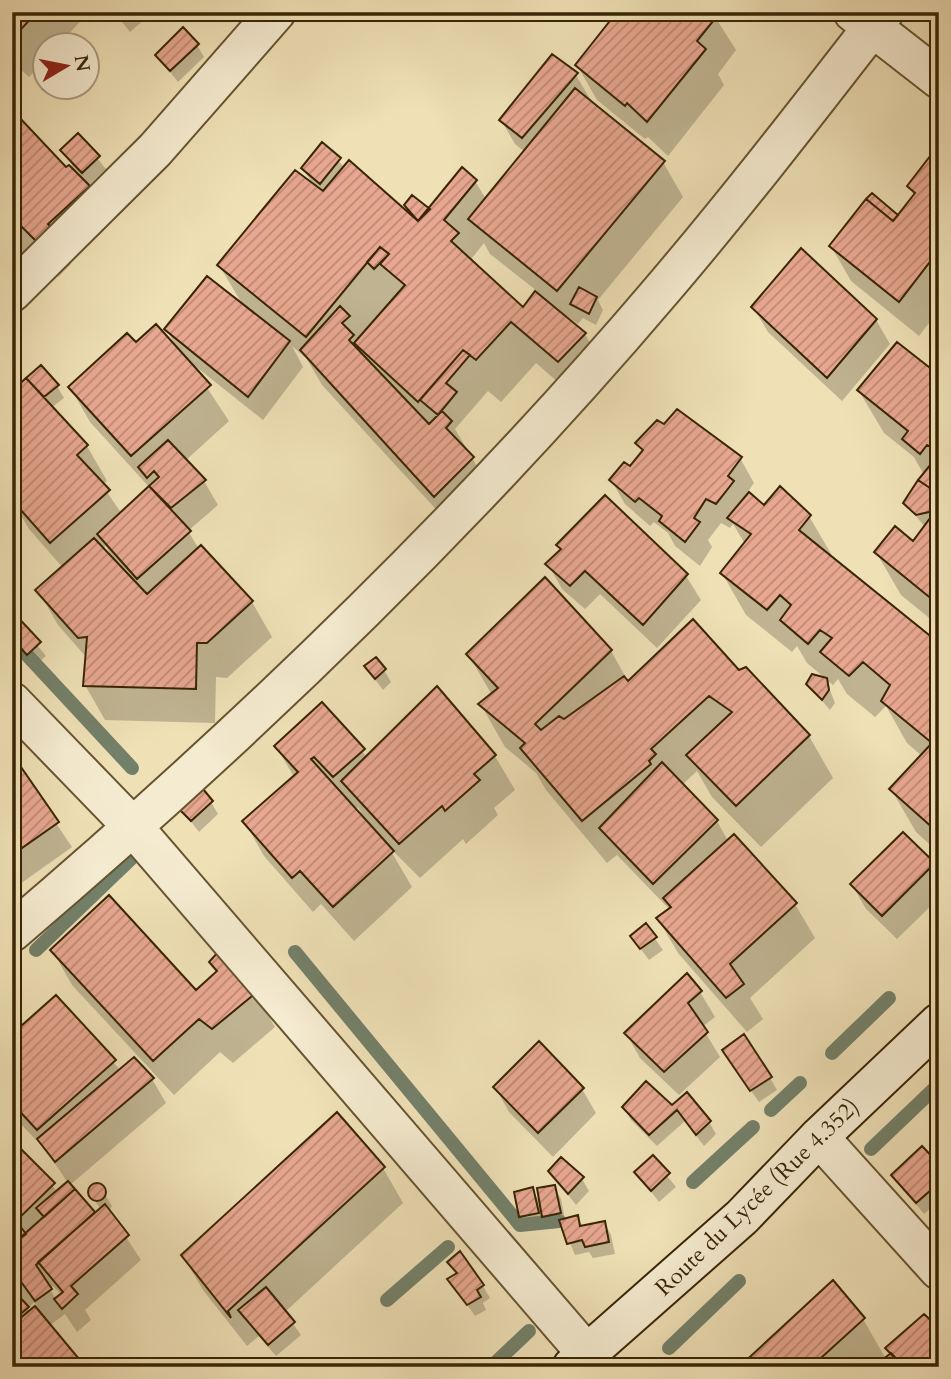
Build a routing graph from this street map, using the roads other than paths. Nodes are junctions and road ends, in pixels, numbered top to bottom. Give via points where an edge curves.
1 (276, 12) edge
2 (870, 17) edge
3 (939, 79) edge
4 (12, 292) edge
5 (12, 702) edge
6 (135, 828) junction
7 (12, 932) edge
8 (939, 1023) edge
9 (820, 1137) junction
10 (939, 1270) edge
11 (579, 1360) edge

1 - 4 street via 155,150
2 - 3 street
2 - 6 street via 661,291 548,419 431,543
5 - 6 street
6 - 7 street
6 - 11 street
8 - 9 street, Route du Lycée (Rue 4.352)
9 - 10 street
9 - 11 street, Route du Lycée (Rue 4.352) via 742,1217

